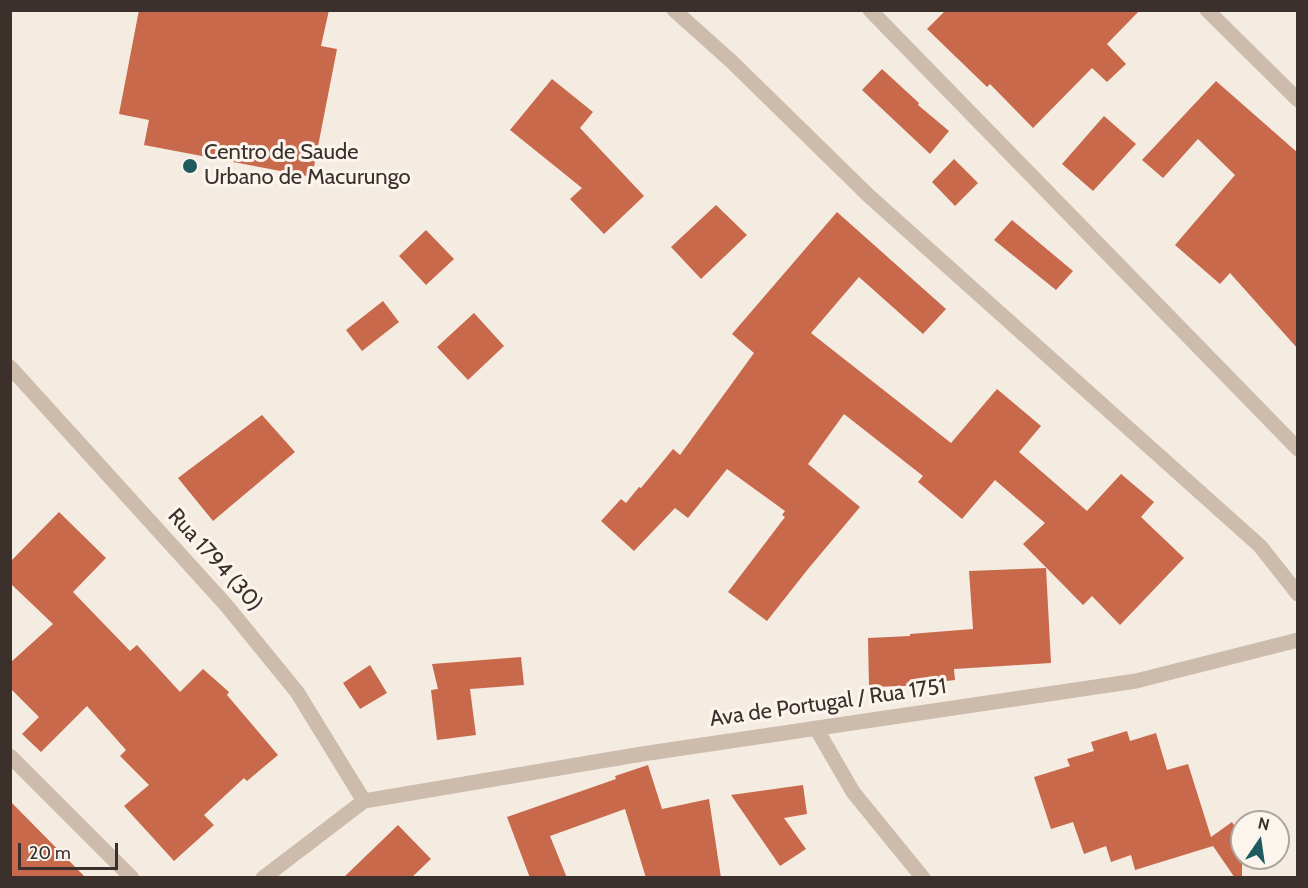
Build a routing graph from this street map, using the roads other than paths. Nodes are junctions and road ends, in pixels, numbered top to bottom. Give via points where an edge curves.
1 (674, 10) edge
2 (870, 10) edge
3 (1208, 10) edge
4 (1298, 100) edge
5 (10, 367) edge
6 (1298, 449) edge
7 (1298, 594) edge
8 (1298, 640) edge
9 (816, 728) junction
10 (10, 756) edge
11 (364, 801) junction
12 (132, 878) edge
13 (263, 878) edge
14 (923, 878) edge

1 - 7 street via 878,204 1260,546
2 - 6 street
3 - 4 street
5 - 11 street, Rua 1794 (30) via 226,605 283,674
8 - 9 street, Ava de Portugal / Rua 1751 via 1136,681
9 - 11 street, Ava de Portugal / Rua 1751
9 - 14 street via 853,792
10 - 12 street
11 - 13 street

